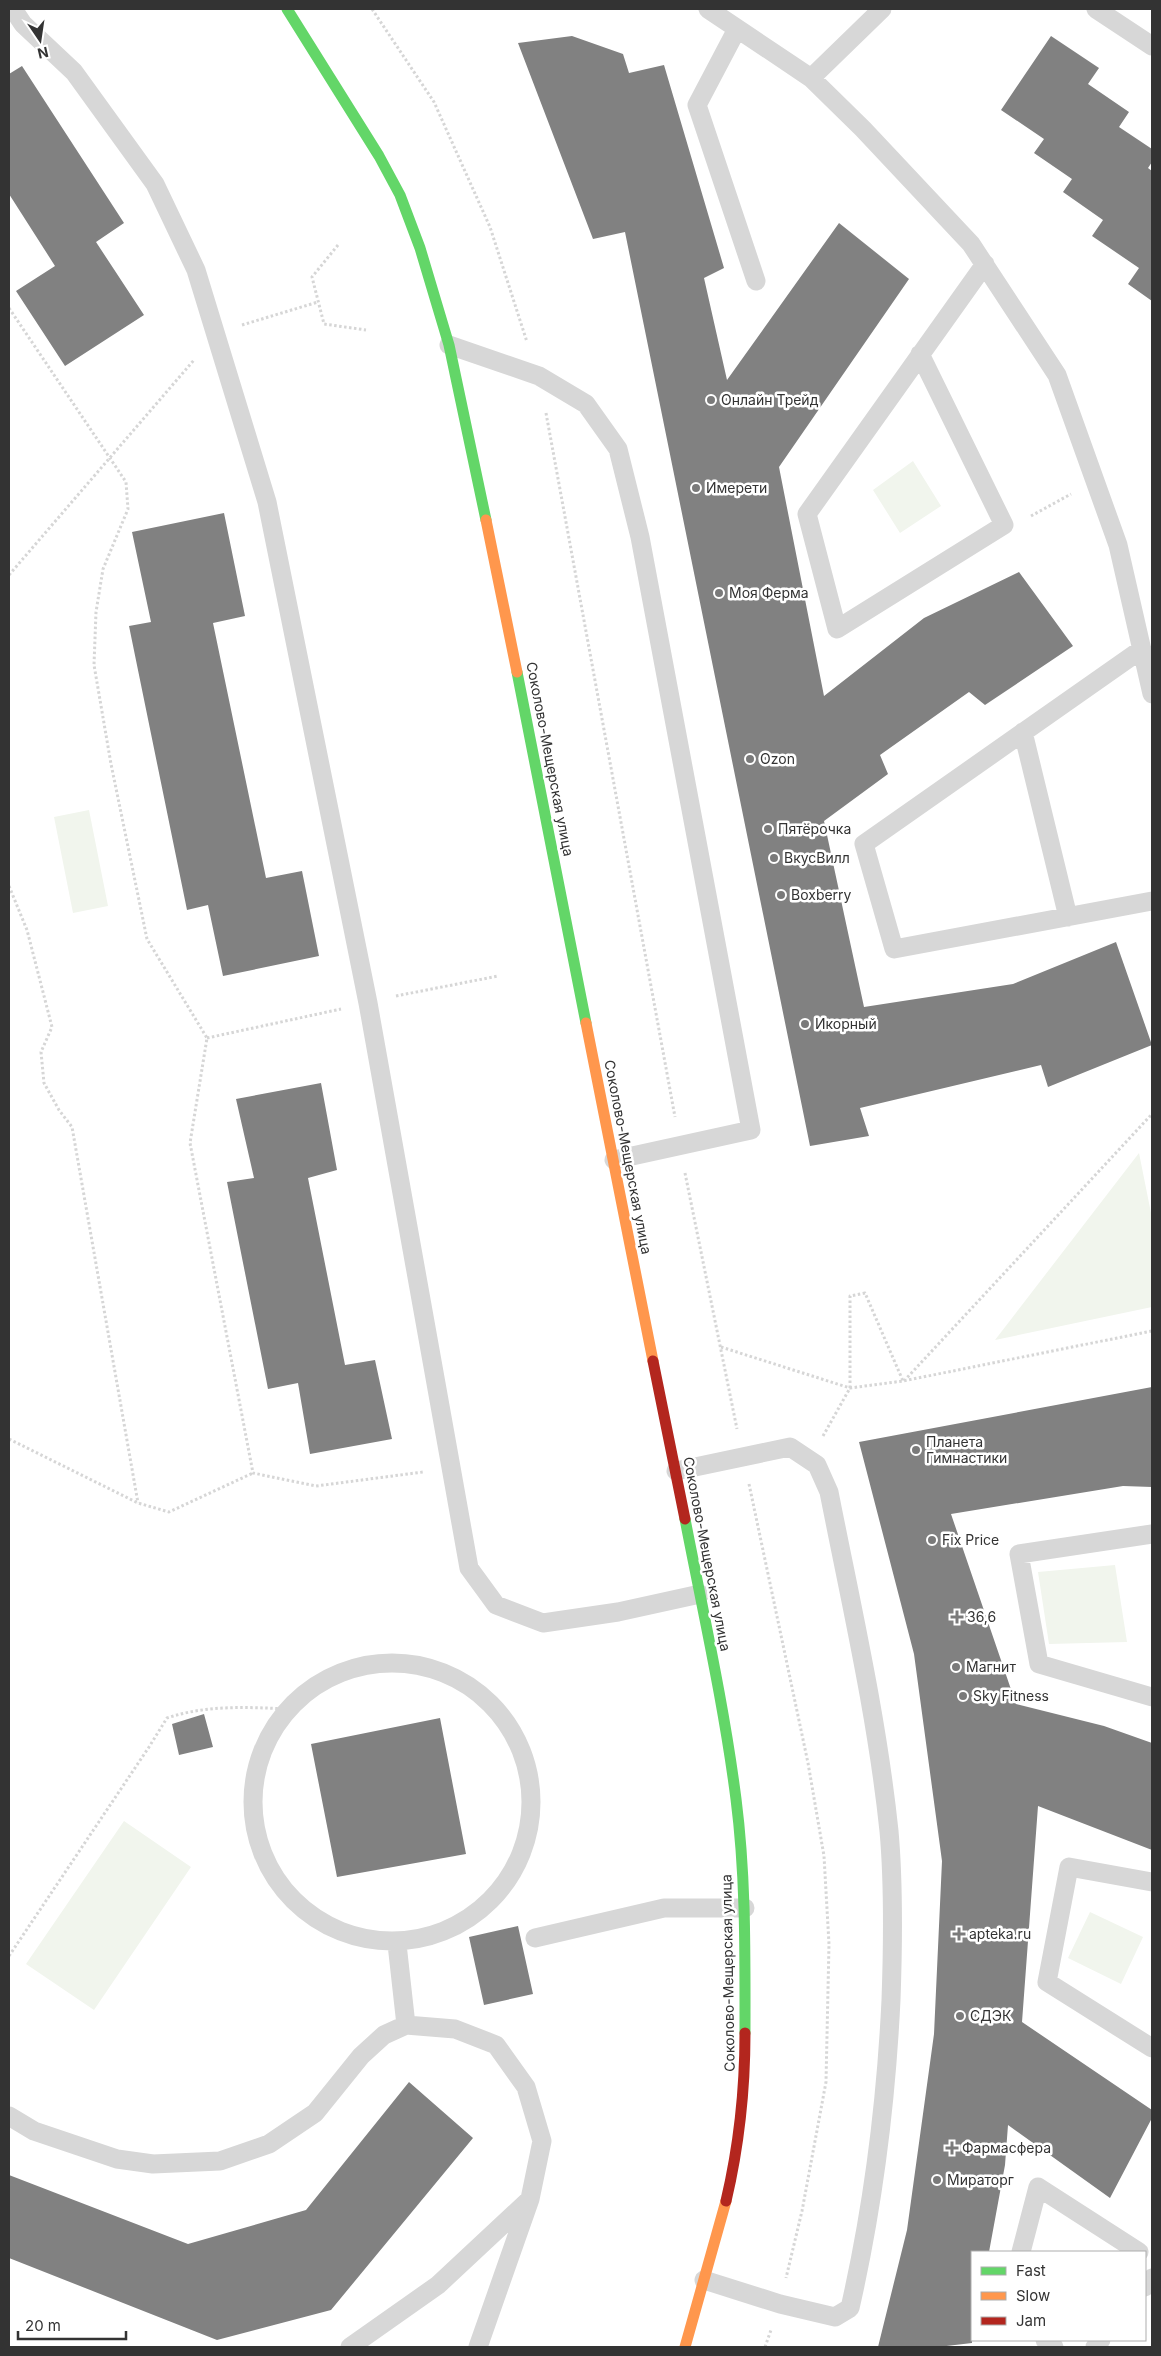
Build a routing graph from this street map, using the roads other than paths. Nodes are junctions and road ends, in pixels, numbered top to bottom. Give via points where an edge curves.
1 (12, 9) edge
2 (287, 9) edge
3 (708, 9) edge
4 (882, 9) edge
5 (1096, 9) edge
6 (737, 29) junction
7 (1152, 46) edge
8 (811, 78) junction
9 (984, 264) junction
10 (756, 281) dead end
11 (449, 345) junction
12 (920, 354) junction
13 (1142, 649) junction
14 (1152, 694) edge
15 (1023, 732) junction
16 (1152, 901) edge
17 (1068, 917) junction
18 (614, 1160) junction
19 (676, 1471) junction
20 (1152, 1534) edge
21 (700, 1594) junction
22 (1152, 1697) edge
23 (1152, 1882) edge
24 (745, 1908) junction
25 (535, 1938) dead end
26 (397, 1944) junction
27 (406, 2025) junction
28 (1152, 2045) edge
29 (9, 2116) edge
30 (530, 2199) junction
31 (1021, 2251) edge
32 (1137, 2251) edge
33 (704, 2280) junction
34 (350, 2347) edge
35 (478, 2347) edge
36 (685, 2347) edge

1 - 21 lane via 23,24 74,72 154,184 196,270 267,502 368,1003 469,1568 496,1605 543,1623 618,1612
2 - 11 street, Соколово-Мещерская улица via 400,195 420,248
3 - 6 lane
4 - 8 lane
5 - 7 lane
6 - 8 lane
6 - 10 lane via 697,105
8 - 9 lane via 971,244
9 - 12 lane
9 - 13 lane via 1056,375 1118,545
11 - 18 street, Соколово-Мещерская улица
11 - 18 lane via 539,376 586,404 618,449 640,538 751,1130
12 - 12 lane via 1004,525 837,629 806,514
13 - 14 lane
13 - 15 lane
15 - 17 lane
15 - 17 lane via 864,844 894,949
16 - 17 lane
18 - 19 street, Соколово-Мещерская улица
19 - 21 street, Соколово-Мещерская улица
19 - 33 lane via 790,1447 817,1465 829,1492 876,1728 888,1823 893,1940 887,2082 862,2256 850,2308 836,2317 780,2304
20 - 22 lane via 1019,1554 1038,1664
21 - 24 street, Соколово-Мещерская улица via 736,1799
23 - 28 lane via 1069,1867 1047,1982
24 - 25 lane via 664,1908
24 - 33 street, Соколово-Мещерская улица via 745,2079 733,2169
26 - 26 lane via 346,1936 300,1910 271,1875 254,1830 251,1799 261,1751 287,1709 342,1670 398,1661 460,1678 507,1719 534,1786 527,1850 501,1894 428,1937
26 - 27 lane
27 - 29 lane via 384,2035 361,2056 315,2113 270,2144 220,2161 153,2164 117,2159 34,2131
27 - 30 lane via 455,2030 496,2045 526,2087 542,2141
30 - 34 lane via 438,2285
30 - 35 lane
31 - 32 lane via 1038,2187
33 - 36 street, Соколово-Мещерская улица

